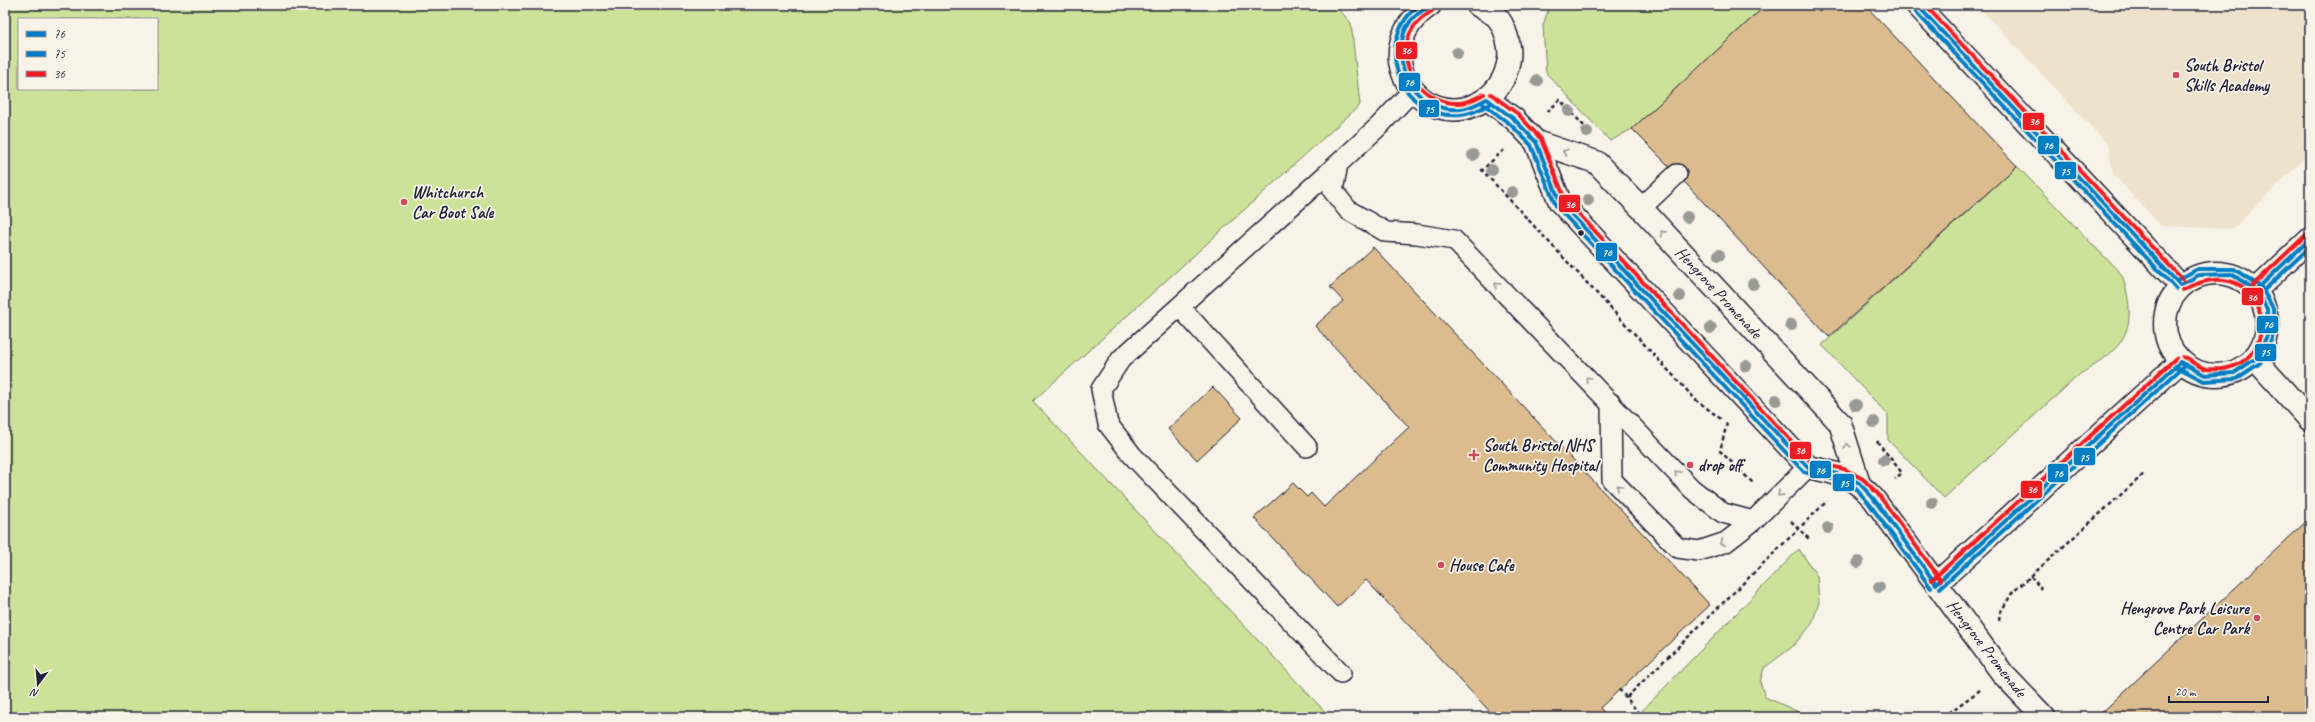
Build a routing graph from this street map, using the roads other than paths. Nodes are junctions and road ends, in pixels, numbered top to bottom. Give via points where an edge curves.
1 (1478, 5) edge
2 (1917, 5) edge
3 (1419, 8) edge
4 (1503, 11) edge
5 (1412, 90) junction
6 (1487, 99) junction
7 (1536, 142) junction
8 (1338, 164) junction
9 (1677, 174) dead end
10 (1640, 208) junction
11 (2310, 238) edge
12 (2180, 285) junction
13 (2256, 290) junction
14 (1180, 307) junction
15 (2255, 359) junction
16 (2180, 362) junction
17 (1612, 403) junction
18 (2310, 420) edge
19 (1307, 447) dead end
20 (1808, 467) junction
21 (1859, 483) junction
22 (1753, 521) junction
23 (1936, 584) junction
24 (1341, 673) dead end
25 (2044, 717) edge

1 - 4 street
2 - 12 street
3 - 5 street via 1400,43 1402,70
4 - 6 street via 1509,57 1506,72 1498,87
5 - 6 street via 1425,101 1456,110
5 - 8 lane via 1379,126
6 - 7 street, Hengrove Promenade via 1514,119
10 -> 7 street, Hengrove Promenade via 1596,162
7 - 20 street, Hengrove Promenade via 1560,202
8 - 14 lane
17 -> 8 lane via 1454,240 1386,232 1348,210 1333,191
9 - 10 lane
21 -> 10 street, Hengrove Promenade via 1840,422
11 - 13 street
12 - 13 street via 2199,275 2231,274
12 - 16 street via 2166,309 2165,335
13 - 15 street via 2267,309 2268,334
14 - 19 lane
14 - 24 lane via 1121,359 1101,389 1108,424 1137,461
15 - 16 street via 2234,373 2205,375
15 - 18 street
16 - 23 street
22 -> 17 lane via 1723,513 1692,489
22 -> 17 lane via 1726,542 1699,551 1678,548 1612,480
20 - 21 street, Hengrove Promenade via 1842,475
20 -> 22 lane
21 - 23 street, Hengrove Promenade
23 - 25 street, Hengrove Promenade via 2004,674

